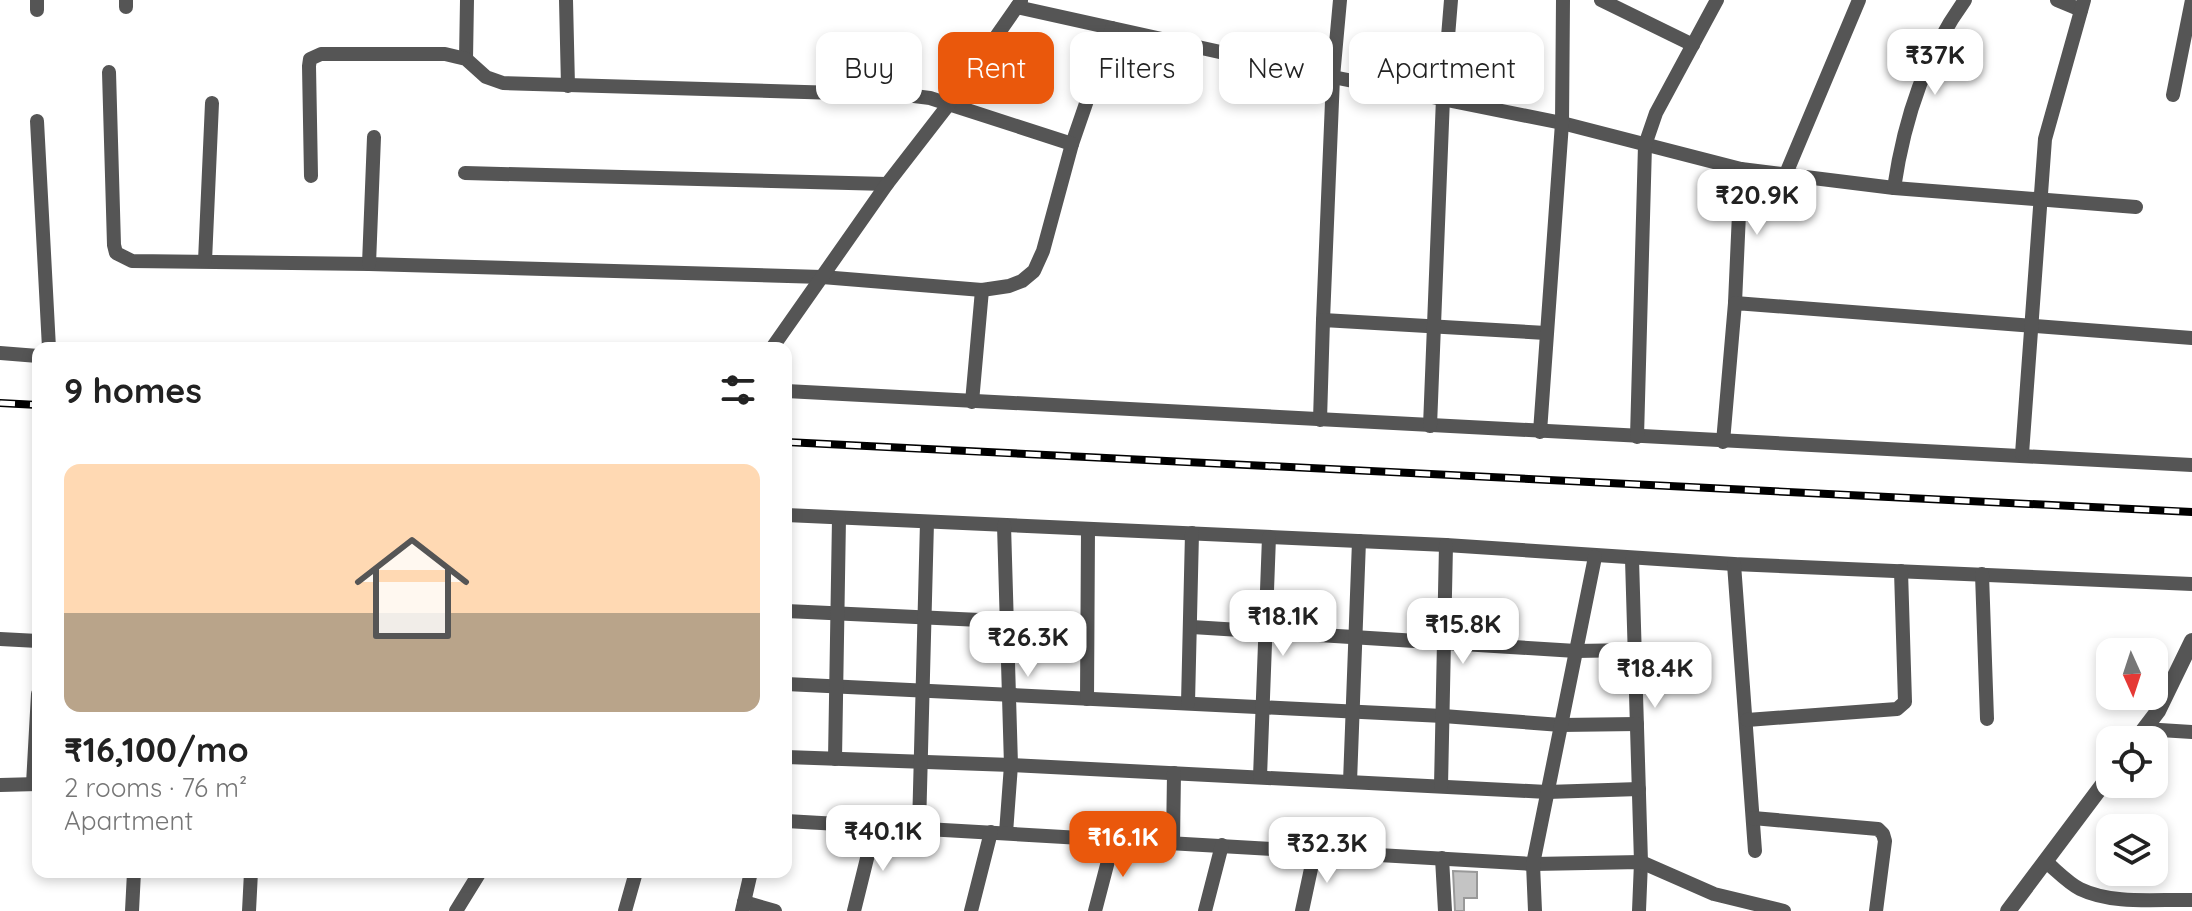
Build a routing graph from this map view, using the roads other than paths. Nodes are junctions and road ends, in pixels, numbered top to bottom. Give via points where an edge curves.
1 (467, 0) edge
2 (566, 0) edge
3 (1340, 0) edge
4 (1451, 0) edge
5 (1563, 0) edge
6 (1601, 0) edge
7 (1717, 0) edge
8 (1859, 0) edge
9 (1965, 0) edge
10 (2057, 0) edge
11 (2192, 0) edge
12 (1019, 3) edge
13 (2083, 5) edge
14 (1112, 28) junction
15 (999, 32) edge
16 (1448, 32) edge
17 (1693, 45) junction
18 (1219, 52) edge
19 (466, 59) junction
20 (109, 72) dead end
21 (1333, 77) joint
22 (1349, 80) edge
23 (568, 86) junction
24 (2173, 95) dead end
25 (938, 101) edge
26 (212, 103) dead end
27 (949, 104) joint
28 (1332, 104) edge
29 (1443, 104) edge
30 (1472, 104) edge
31 (37, 121) dead end
32 (1562, 123) junction
33 (374, 137) dead end
34 (1072, 144) junction
35 (1645, 145) junction
36 (1741, 169) junction
37 (465, 173) dead end
38 (311, 176) dead end
39 (1785, 176) junction
40 (887, 184) junction
41 (1894, 188) junction
42 (2040, 200) junction
43 (2136, 207) dead end
44 (205, 261) junction
45 (369, 264) junction
46 (822, 277) junction
47 (982, 290) junction
48 (1735, 303) junction
49 (1323, 320) junction
50 (1434, 325) junction
51 (2031, 325) junction
52 (1546, 333) junction
53 (2192, 338) edge
54 (49, 342) edge
55 (776, 342) edge
56 (0, 353) edge
57 (32, 356) edge
58 (792, 391) edge
59 (972, 402) junction
60 (1320, 420) junction
61 (1430, 426) junction
62 (1540, 432) junction
63 (1637, 437) junction
64 (1723, 442) junction
65 (2022, 454) junction
66 (2192, 465) edge
67 (792, 515) edge
68 (839, 518) junction
69 (927, 522) junction
70 (1004, 525) junction
71 (1088, 529) junction
72 (1192, 533) junction
73 (1269, 537) junction
74 (1359, 541) junction
75 (1446, 545) junction
76 (1595, 557) junction
77 (1632, 559) junction
78 (1734, 564) junction
79 (1901, 571) junction
80 (1982, 574) junction
81 (2192, 584) edge
82 (792, 611) edge
83 (838, 612) junction
84 (925, 617) junction
85 (1007, 621) junction
86 (1087, 625) junction
87 (1192, 627) junction
88 (1265, 632) junction
89 (1355, 637) junction
90 (0, 639) edge
91 (32, 641) edge
92 (2192, 641) edge
93 (1444, 643) junction
94 (1634, 650) junction
95 (1576, 651) junction
96 (792, 684) edge
97 (838, 687) junction
98 (923, 691) junction
99 (1010, 695) junction
100 (1087, 699) junction
101 (1188, 703) junction
102 (1262, 707) junction
103 (1352, 711) junction
104 (1443, 716) junction
105 (1987, 719) dead end
106 (1747, 720) junction
107 (1637, 724) junction
108 (1561, 725) junction
109 (2147, 726) edge
110 (2192, 732) edge
111 (2168, 733) edge
112 (792, 757) edge
113 (835, 759) junction
114 (921, 762) junction
115 (1011, 765) junction
116 (1174, 773) junction
117 (1260, 777) junction
118 (1350, 782) junction
119 (32, 784) edge
120 (0, 785) edge
121 (1441, 786) junction
122 (1639, 789) junction
123 (1547, 792) junction
124 (2096, 794) edge
125 (1753, 818) junction
126 (792, 821) edge
127 (875, 826) junction
128 (919, 828) junction
129 (999, 832) junction
130 (1114, 838) junction
131 (1173, 842) junction
132 (1222, 845) junction
133 (1315, 850) junction
134 (1755, 851) dead end
135 (1442, 858) junction
136 (2045, 861) junction
137 (1641, 862) junction
138 (1533, 864) junction
139 (134, 878) edge
140 (251, 878) edge
141 (476, 878) edge
142 (634, 878) edge
143 (750, 878) edge
144 (2192, 900) edge
145 (743, 907) edge
146 (132, 911) edge
147 (249, 911) edge
148 (456, 911) edge
149 (625, 911) edge
150 (775, 911) edge
151 (854, 911) edge
152 (971, 911) edge
153 (1095, 911) edge
154 (1205, 911) edge
155 (1302, 911) edge
156 (1445, 911) edge
157 (1535, 911) edge
158 (1639, 911) edge
159 (1784, 911) edge
160 (1876, 911) edge
161 (2008, 911) edge

1 - 19 street
2 - 23 street
3 - 21 street
4 - 16 street
5 - 32 street
6 - 17 street
7 - 17 street
8 - 39 street
9 - 41 street via 1914,98
10 - 13 street
11 - 24 street
12 - 14 street
12 - 15 street
13 - 42 street via 2045,139
14 - 18 street
14 - 34 street
17 - 35 street
19 - 23 street via 493,81
19 - 38 street via 427,52 315,55 309,66
20 - 44 street via 116,253 132,261
21 - 22 street
23 - 25 street via 882,92
26 - 44 street
27 - 34 street
27 - 40 street
28 - 49 street
29 - 50 street
30 - 32 street
31 - 54 street
32 - 35 street
32 - 52 street
33 - 45 street
34 - 47 street via 1034,271 1022,281
35 - 36 street
35 - 63 street
36 - 39 street
36 - 48 street
37 - 40 street
39 - 41 street
40 - 46 street
41 - 42 street
42 - 43 street
42 - 51 street
44 - 45 street
45 - 46 street
46 - 47 street
46 - 55 street
47 - 59 street
48 - 51 street
48 - 64 street
49 - 50 street
49 - 60 street
50 - 52 street
50 - 61 street
51 - 53 street
51 - 65 street
52 - 62 street
56 - 57 street
58 - 59 street
59 - 60 street
60 - 61 street
61 - 62 street
62 - 63 street
63 - 64 street
64 - 65 street
65 - 66 street
67 - 68 street
68 - 69 street
68 - 83 street
69 - 70 street
69 - 84 street
70 - 71 street
70 - 85 street
71 - 72 street
71 - 86 street
72 - 73 street
72 - 87 street
73 - 74 street
73 - 88 street
74 - 75 street
74 - 89 street
75 - 76 street
75 - 93 street
76 - 77 street
76 - 95 street
77 - 78 street
77 - 94 street
78 - 79 street
78 - 106 street
79 - 80 street
79 - 106 street via 1905,702 1897,709
80 - 81 street
80 - 105 street
82 - 83 street
83 - 84 street
83 - 97 street
84 - 85 street
84 - 98 street
85 - 86 street
85 - 99 street
86 - 100 street
87 - 88 street
87 - 101 street
88 - 89 street
88 - 102 street
89 - 93 street
89 - 103 street
90 - 91 street
92 - 109 street
93 - 95 street
93 - 104 street
94 - 95 street
94 - 107 street
95 - 108 street
96 - 97 street
97 - 98 street
97 - 113 street
98 - 99 street
98 - 114 street
99 - 100 street
99 - 115 street
100 - 101 street
101 - 102 street
102 - 103 street
102 - 117 street
103 - 104 street
103 - 118 street
104 - 108 street
104 - 121 street
106 - 125 street
107 - 108 street
107 - 122 street
108 - 123 street
110 - 111 street
112 - 113 street
113 - 114 street
114 - 115 street
114 - 128 street
115 - 116 street
115 - 129 street
116 - 117 street
116 - 131 street
117 - 118 street
118 - 121 street
119 - 120 street
121 - 123 street
122 - 123 street
122 - 137 street
123 - 138 street
124 - 136 street
125 - 134 street
125 - 160 street via 1878,829 1885,841
126 - 127 street
127 - 128 street
127 - 151 street
128 - 129 street
129 - 130 street
129 - 152 street
130 - 131 street
130 - 153 street
131 - 132 street
132 - 133 street
132 - 154 street
133 - 135 street
133 - 155 street
135 - 138 street
135 - 156 street
136 - 144 street via 2080,889 2114,898
136 - 161 street
137 - 138 street
137 - 158 street
137 - 159 street via 1714,894
138 - 157 street
139 - 146 street
140 - 147 street
141 - 148 street
142 - 149 street
143 - 145 street
145 - 150 street

